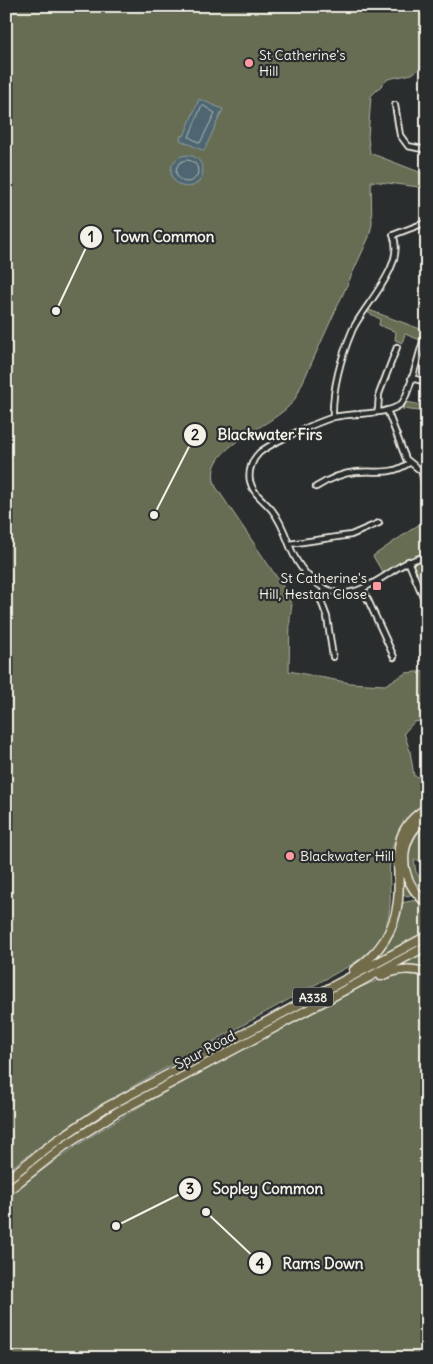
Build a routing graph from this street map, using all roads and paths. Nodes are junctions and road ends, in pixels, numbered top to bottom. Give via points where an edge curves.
1 (395, 106) dead end
2 (427, 150) edge
3 (427, 222) edge
4 (427, 330) edge
5 (425, 338) edge
6 (397, 347) dead end
7 (411, 378) junction
8 (427, 382) edge
9 (387, 410) junction
10 (378, 411) junction
11 (333, 417) junction
12 (409, 463) junction
13 (427, 476) edge
14 (316, 487) dead end
15 (379, 523) dead end
16 (289, 544) junction
17 (427, 556) edge
18 (408, 561) junction
19 (324, 588) junction
20 (363, 588) junction
21 (427, 606) edge
22 (333, 657) dead end
23 (394, 657) dead end
24 (427, 808) edge
25 (427, 817) edge
26 (427, 903) edge
27 (427, 936) edge
28 (427, 946) edge
29 (427, 973) edge
30 (333, 986) junction
31 (343, 991) junction
32 (6, 1180) edge
33 (6, 1192) edge

1 - 2 street via 400,135 408,146
3 - 11 street via 393,236 395,252 385,280 351,334 336,384
4 - 5 street
5 - 7 street
6 - 10 street via 379,394
7 - 8 street
7 - 9 street via 403,402
9 - 10 street
9 - 12 street
10 - 11 street
11 - 16 street via 260,452 251,466 252,488 277,517
12 - 13 street
12 - 14 street via 392,472 344,474
15 - 16 street via 351,535
16 - 19 street via 300,568
17 - 18 street
18 - 20 street
18 - 21 street
19 - 20 street via 349,592
19 - 22 street via 321,601
20 - 23 street
24 - 30 highway via 409,823 398,843 398,900 389,932 369,959
25 - 26 highway via 410,834 403,857 410,886
27 - 30 highway, Spur Road / A338
28 - 31 highway, Spur Road / A338
29 - 31 highway via 413,969 392,971
30 - 32 highway, Spur Road / A338 via 106,1108
31 - 33 highway, Spur Road / A338 via 117,1112 63,1147

